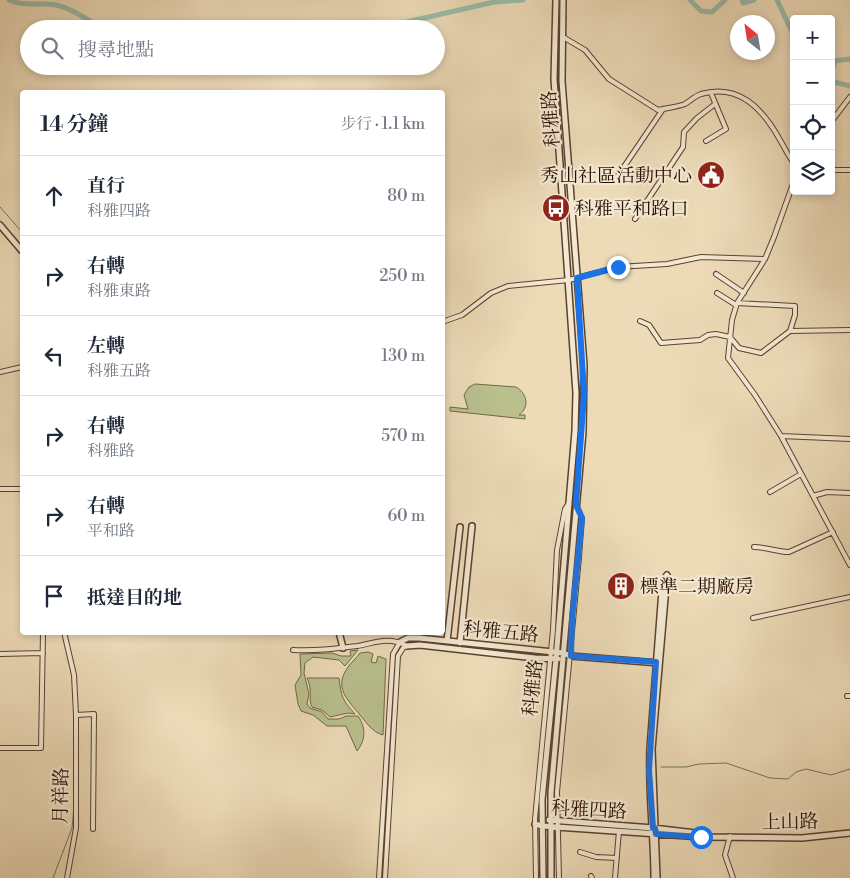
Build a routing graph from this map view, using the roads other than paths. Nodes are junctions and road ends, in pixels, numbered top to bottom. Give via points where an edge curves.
1 (556, 0) edge
2 (564, 0) edge
3 (563, 37) junction
4 (711, 93) junction
5 (850, 97) edge
6 (715, 104) junction
7 (663, 109) junction
8 (835, 117) edge
9 (706, 141) dead end
10 (790, 158) edge
11 (835, 170) edge
12 (850, 170) edge
13 (615, 180) dead end
14 (790, 192) edge
15 (635, 218) dead end
16 (0, 225) edge
17 (20, 249) edge
18 (765, 259) junction
19 (716, 274) dead end
20 (577, 278) junction
21 (568, 280) junction
22 (717, 293) dead end
23 (744, 293) junction
24 (737, 304) junction
25 (640, 320) dead end
26 (445, 321) edge
27 (850, 330) edge
28 (790, 331) junction
29 (730, 337) junction
30 (20, 367) edge
31 (0, 372) edge
32 (781, 436) junction
33 (850, 439) edge
34 (802, 474) junction
35 (0, 489) edge
36 (20, 489) edge
37 (770, 492) dead end
38 (850, 493) edge
39 (813, 496) junction
40 (576, 505) junction
41 (472, 526) dead end
42 (460, 527) dead end
43 (833, 532) junction
44 (754, 547) dead end
45 (850, 565) edge
46 (850, 597) edge
47 (754, 618) dead end
48 (43, 635) edge
49 (65, 635) edge
50 (340, 635) edge
51 (447, 641) junction
52 (400, 642) junction
53 (460, 643) junction
54 (407, 646) junction
55 (342, 648) junction
56 (293, 650) dead end
57 (43, 652) junction
58 (554, 652) junction
59 (0, 654) edge
60 (563, 656) junction
61 (571, 656) junction
62 (553, 658) junction
63 (657, 663) junction
64 (76, 714) junction
65 (0, 748) edge
66 (542, 823) junction
67 (554, 823) junction
68 (535, 824) junction
69 (93, 828) dead end
70 (619, 831) junction
71 (654, 831) junction
72 (850, 833) edge
73 (722, 836) joint
74 (730, 836) junction
75 (580, 852) dead end
76 (617, 858) junction
77 (67, 878) edge
78 (379, 878) edge
79 (385, 878) edge
80 (536, 878) edge
81 (542, 878) edge
82 (551, 878) edge
83 (559, 878) edge
84 (615, 878) edge
85 (656, 878) edge
86 (733, 878) edge

1 - 21 street, 科雅路 via 554,79
2 - 3 street, 科雅路
3 - 7 street via 585,50 609,78 658,110
3 - 20 street, 科雅路 via 562,81
4 - 6 street
4 - 7 street
4 - 10 street via 730,91 746,99 762,114
5 - 8 street
6 - 9 street via 726,129
6 - 15 street via 684,132 683,147
7 - 13 street
11 - 12 street
14 - 18 street
16 - 17 street
18 - 20 street via 701,257 667,264 618,267
18 - 23 street
19 - 23 street
20 - 21 street
20 - 40 street, 科雅路 via 584,394
21 - 26 street via 508,286 491,293 462,315
21 - 58 street, 科雅路 via 576,392
22 - 24 street
23 - 24 street
24 - 28 street via 795,306
24 - 29 street
25 - 29 street via 649,324 660,343 700,340 716,334
27 - 28 street
28 - 29 street via 761,353 738,348
29 - 32 street via 728,358
30 - 31 street
32 - 33 street
32 - 34 street
34 - 37 street
34 - 39 street
35 - 36 street
38 - 39 street via 827,492
39 - 43 street
40 - 60 street, 科雅路
40 - 61 street, 科雅路 via 582,518
41 - 53 street
42 - 51 street
43 - 44 street via 789,552
43 - 45 street
46 - 47 street
48 - 57 street
49 - 64 street, 月祥路 via 74,674
50 - 55 street
51 - 52 street, 科雅五路 via 408,638
51 - 53 street, 科雅五路
52 - 54 street
52 - 55 street via 377,641
52 - 78 street via 393,654
53 - 58 street, 科雅五路
54 - 62 street, 科雅五路
54 - 79 street via 398,656
55 - 56 street
57 - 59 street
57 - 65 street via 41,748
58 - 60 street, 科雅五路
58 - 62 street, 科雅路
60 - 61 street, 科雅五路
60 - 62 street, 科雅五路
60 - 67 street, 科雅路 via 551,793
61 - 63 street, 科雅五路
61 - 67 street, 科雅路
62 - 66 street, 科雅路
62 - 68 street, 科雅路
63 - 63 street via 663,581 667,575 664,590
63 - 71 street via 652,771
64 - 69 street, 月祥路 via 94,714
64 - 77 street, 月祥路 via 76,828
66 - 67 street, 科雅四路
66 - 68 street, 科雅四路
66 - 81 street, 科雅路
67 - 70 street, 科雅四路
67 - 71 street, 科雅四路
67 - 82 street, 科雅路
67 - 83 street, 科雅路
68 - 80 street, 科雅路
70 - 71 street, 科雅四路
70 - 76 street
71 - 73 street, 科雅四路
71 - 85 street
72 - 74 street, 上山路 via 802,838
73 - 74 street, 上山路
74 - 86 street via 725,855
75 - 76 street
76 - 84 street

